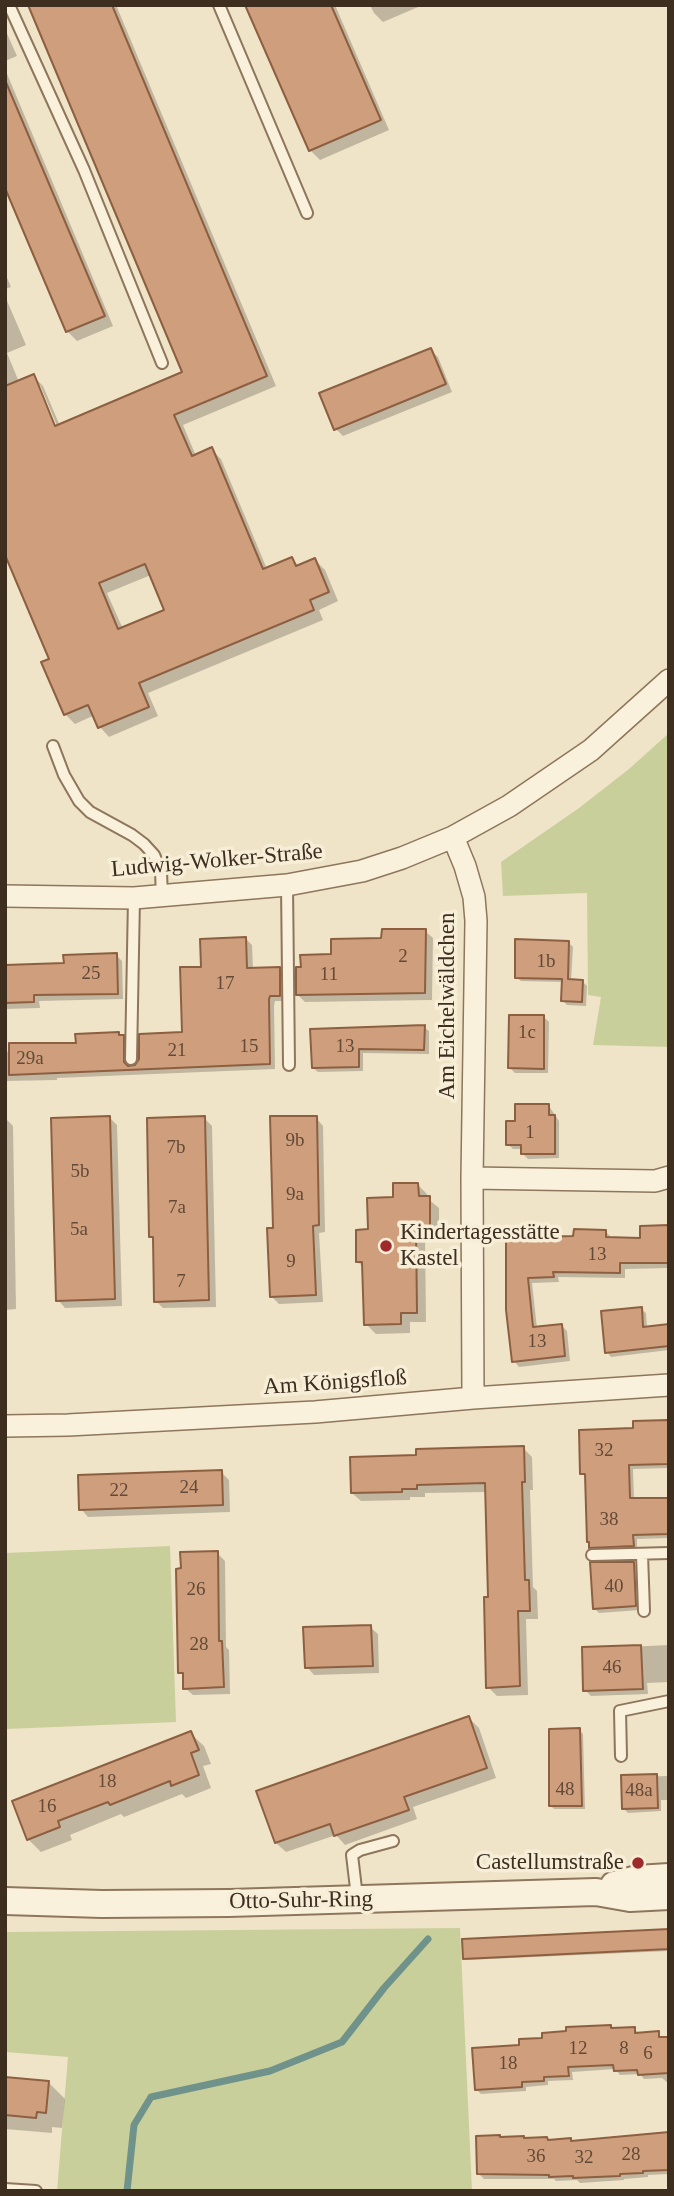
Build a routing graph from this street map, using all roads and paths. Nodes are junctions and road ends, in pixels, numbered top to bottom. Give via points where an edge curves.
1 (9, 5) edge
2 (219, 5) edge
3 (307, 214) dead end
4 (162, 363) dead end
5 (669, 680) edge
6 (53, 746) dead end
7 (453, 837) junction
8 (287, 885) junction
9 (5, 896) edge
10 (162, 896) junction
11 (135, 898) junction
12 (131, 1059) dead end
13 (289, 1065) dead end
14 (669, 1177) edge
15 (472, 1178) junction
16 (669, 1385) edge
17 (473, 1398) junction
18 (5, 1426) edge
19 (642, 1553) junction
20 (669, 1553) edge
21 (592, 1555) dead end
22 (644, 1611) dead end
23 (669, 1701) edge
24 (621, 1756) dead end
25 (393, 1841) dead end
26 (669, 1877) edge
27 (596, 1892) junction
28 (669, 1896) edge
29 (358, 1900) junction
30 (5, 1901) edge
31 (5, 2189) edge
32 (36, 2191) edge

1 - 4 lane via 84,170
2 - 3 lane
5 - 7 street, Ludwig-Wolker-Straße via 591,750
6 - 10 lane via 79,801 145,844 154,855 161,872
7 - 8 street, Ludwig-Wolker-Straße via 362,871
7 - 15 street, Am Eichelwäldchen via 474,897 477,921
8 - 10 street, Ludwig-Wolker-Straße
8 - 13 lane
9 - 11 street, Ludwig-Wolker-Straße
10 - 11 street, Ludwig-Wolker-Straße
11 - 12 lane
14 - 15 street via 655,1181
15 - 17 street, Am Eichelwäldchen
16 - 17 street, Am Königsfloß
17 - 18 street, Am Königsfloß via 290,1413
19 - 20 lane
19 - 21 lane
19 - 22 lane
23 - 24 lane via 620,1711
25 - 29 lane via 352,1855
26 - 27 street, Otto-Suhr-Ring via 637,1879
27 - 28 street, Otto-Suhr-Ring via 630,1898
27 - 29 street, Otto-Suhr-Ring
29 - 30 street, Otto-Suhr-Ring
31 - 32 lane

